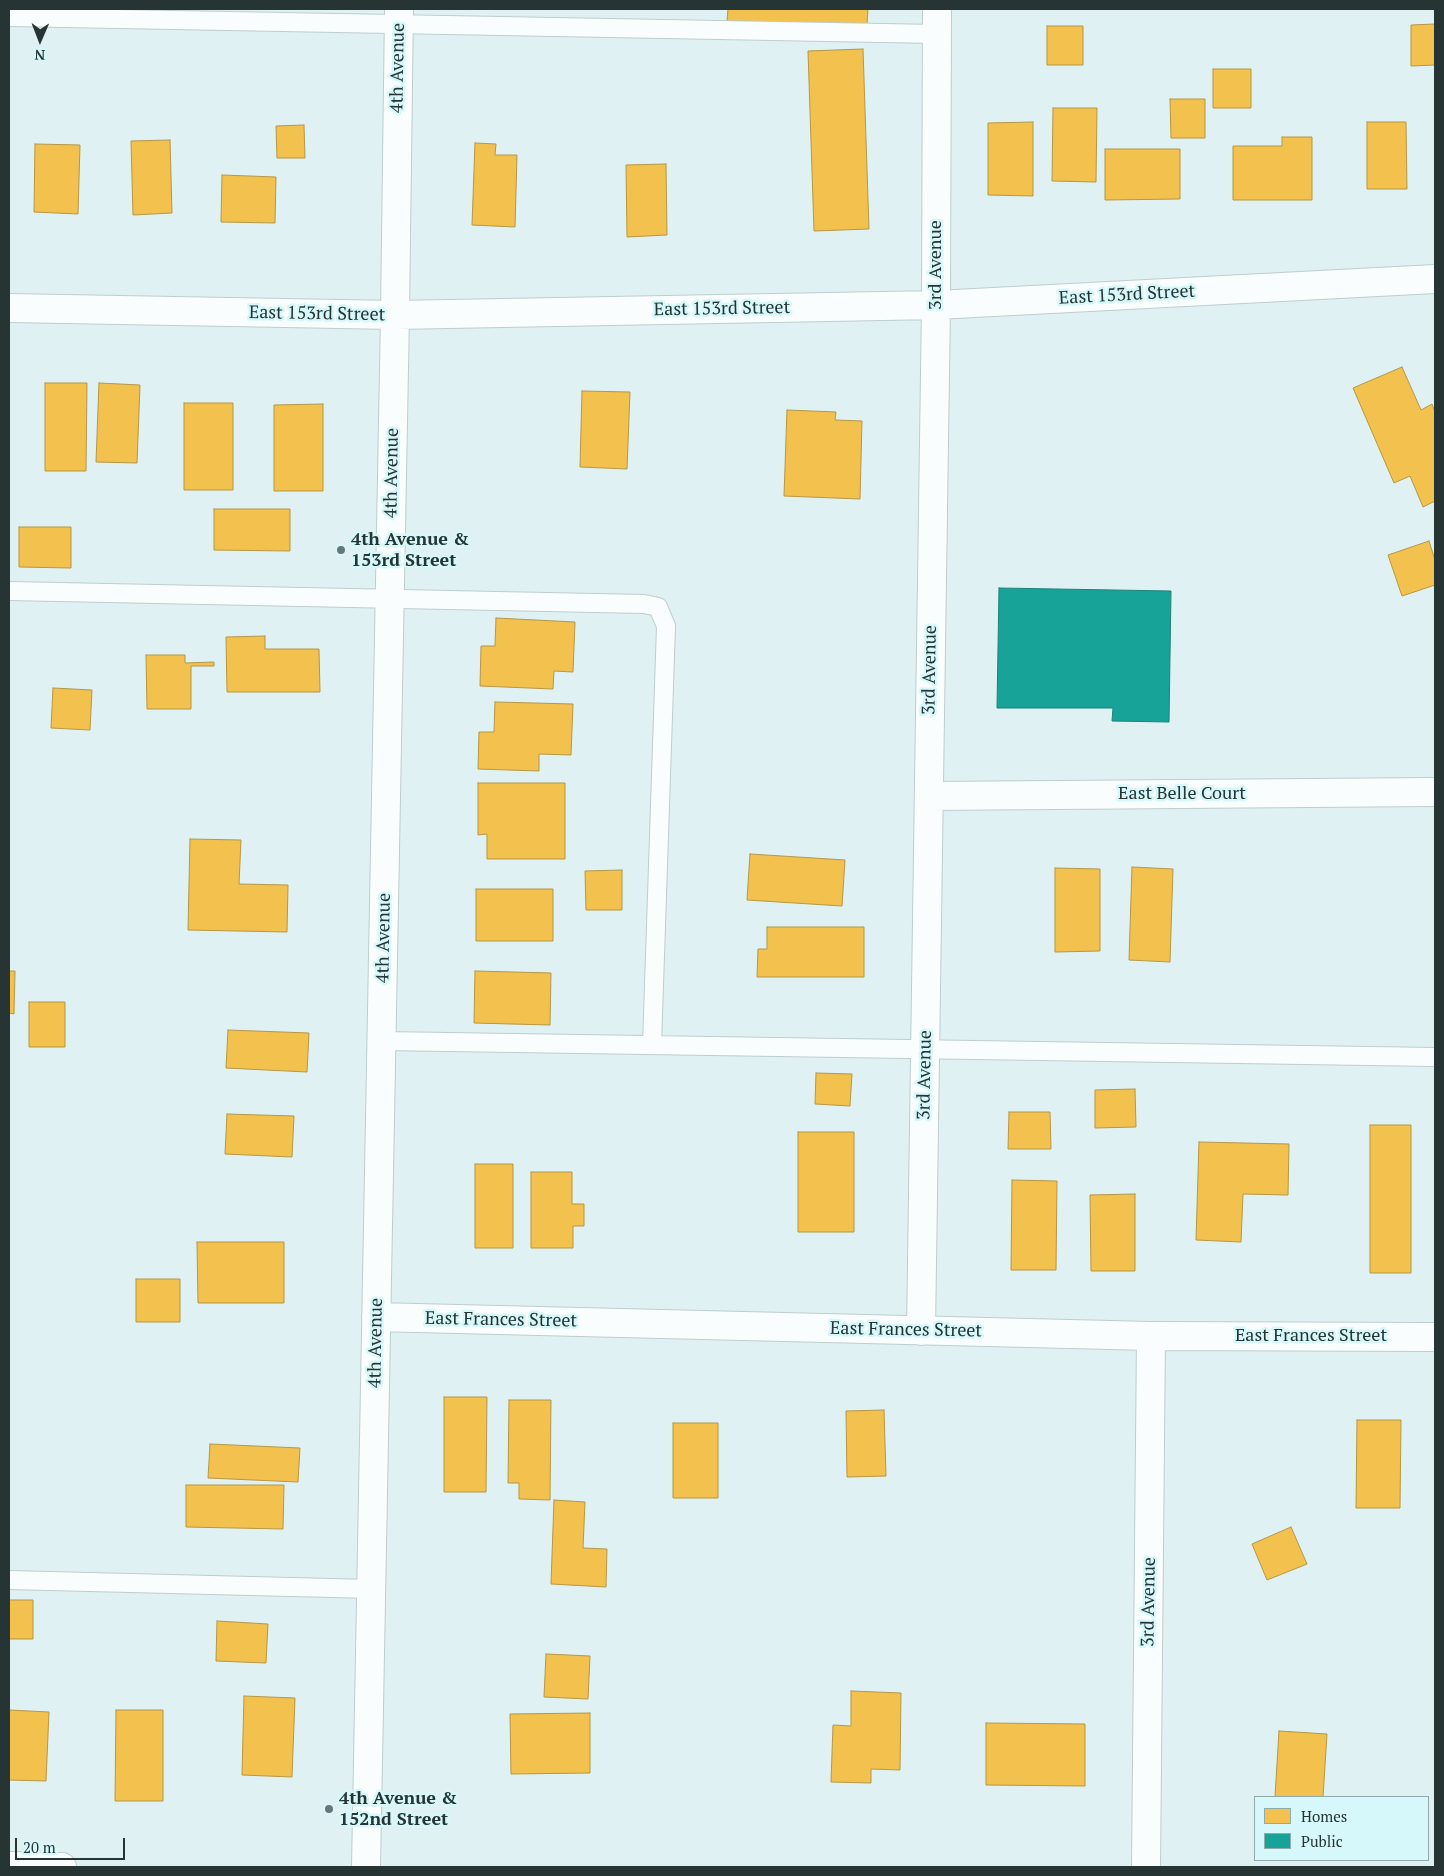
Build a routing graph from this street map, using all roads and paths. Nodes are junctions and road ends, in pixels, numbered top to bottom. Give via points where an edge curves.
1 (9, 17) edge
2 (399, 17) edge
3 (937, 21) edge
4 (1435, 279) edge
5 (936, 305) junction
6 (9, 308) edge
7 (395, 316) junction
8 (9, 591) edge
9 (390, 599) junction
10 (1435, 792) edge
11 (928, 796) junction
12 (382, 1041) junction
13 (652, 1046) junction
14 (925, 1050) junction
15 (1435, 1057) edge
16 (376, 1317) junction
17 (921, 1331) junction
18 (1151, 1336) junction
19 (1435, 1337) edge
20 (9, 1580) edge
21 (372, 1589) junction
22 (9, 1866) edge
23 (62, 1867) edge
24 (366, 1867) edge
25 (1146, 1867) edge

1 - 2 lane
2 - 3 lane
2 - 7 street, 4th Avenue
3 - 5 street, 3rd Avenue
4 - 5 street, East 153rd Street
5 - 7 street, East 153rd Street
5 - 11 street, 3rd Avenue
6 - 7 street, East 153rd Street
7 - 9 street, 4th Avenue
8 - 9 lane
9 - 12 street, 4th Avenue
9 - 13 lane via 644,604 658,607 666,626
10 - 11 street, East Belle Court
11 - 14 street, 3rd Avenue
12 - 13 lane
12 - 16 street, 4th Avenue
13 - 14 lane
14 - 15 lane
14 - 17 street, 3rd Avenue
16 - 17 street, East Frances Street
16 - 21 street, 4th Avenue
17 - 18 street, East Frances Street
18 - 19 street, East Frances Street
18 - 25 street, 3rd Avenue
20 - 21 lane
21 - 24 street, 4th Avenue
22 - 23 street

